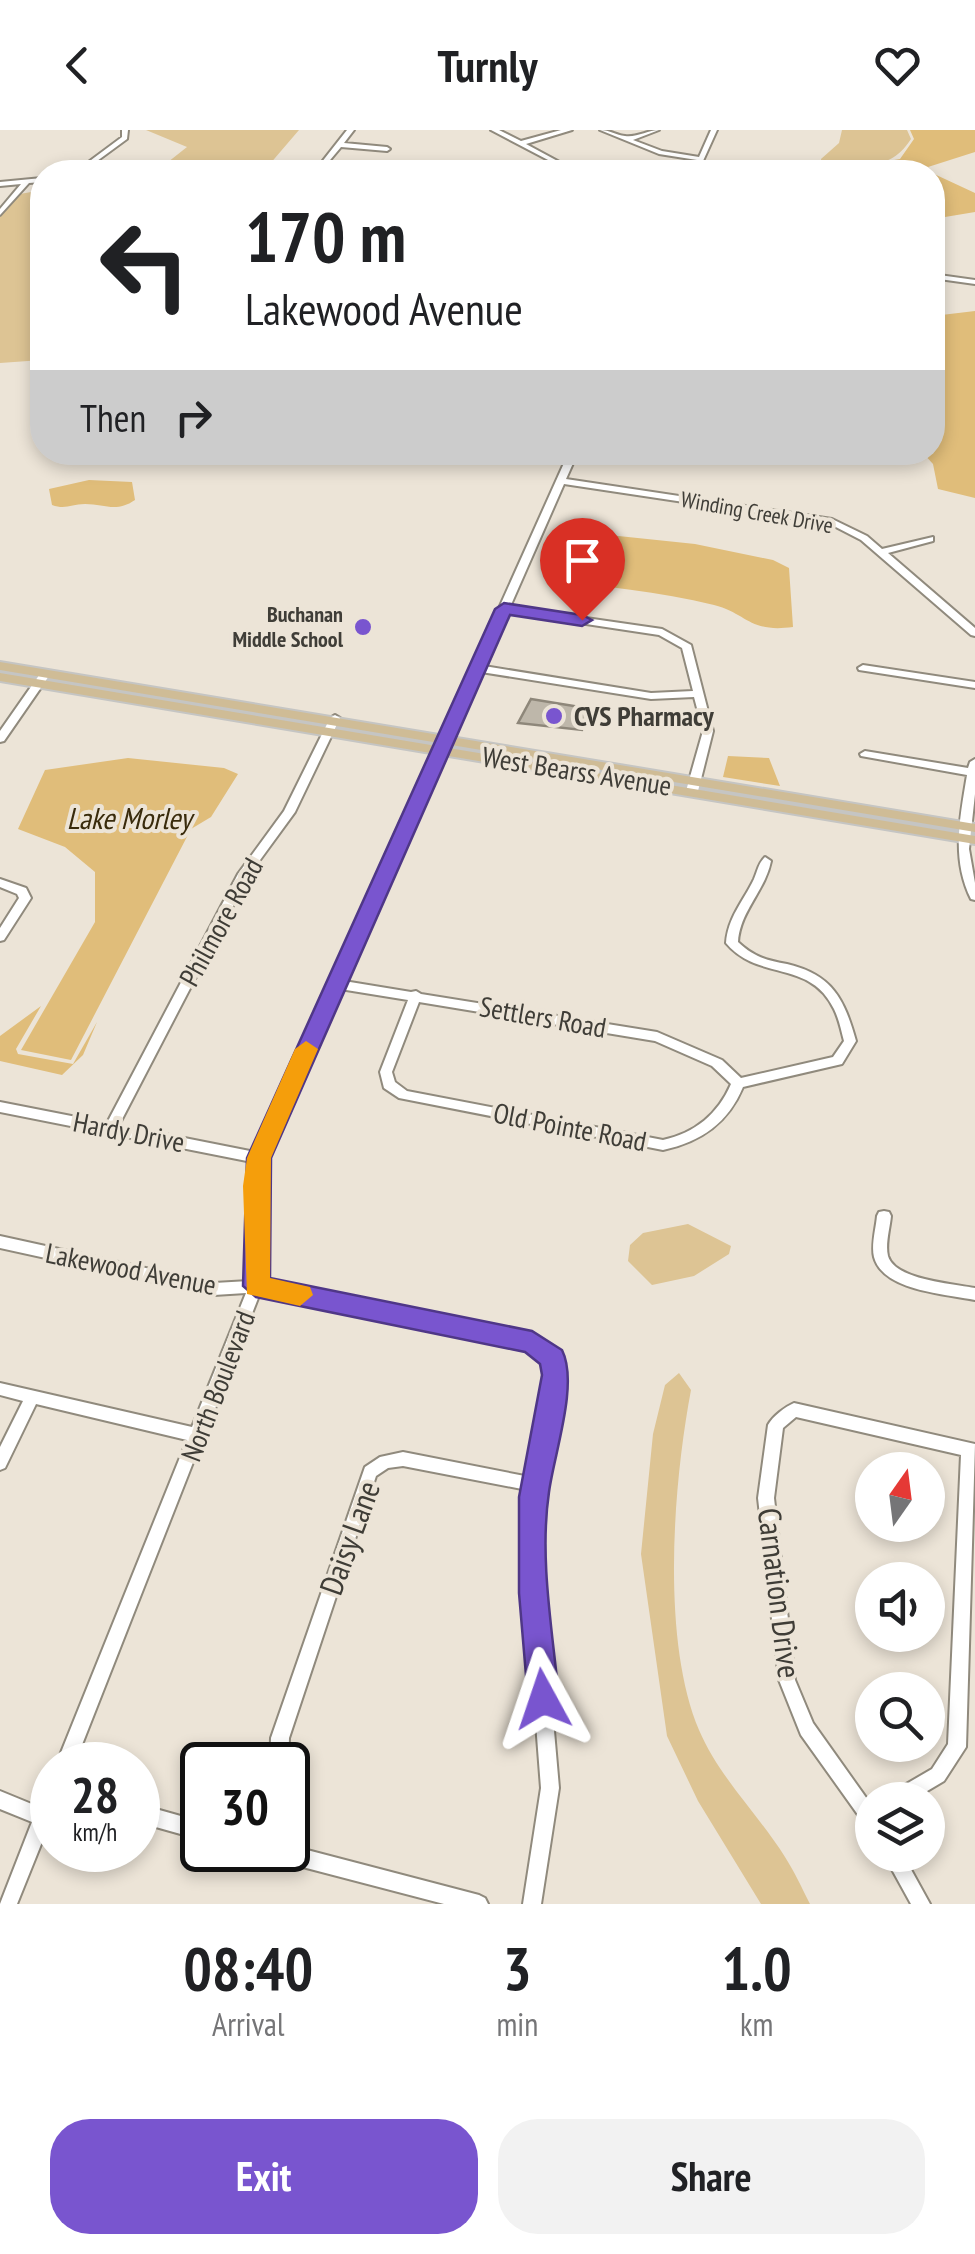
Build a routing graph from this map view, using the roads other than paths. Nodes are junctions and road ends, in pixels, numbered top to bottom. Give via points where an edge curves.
1 (124, 130) edge
2 (351, 130) edge
3 (494, 130) edge
4 (569, 130) edge
5 (603, 130) edge
6 (656, 130) edge
7 (714, 130) edge
8 (628, 139) junction
9 (522, 143) junction
10 (339, 144) junction
11 (387, 150) dead end
12 (701, 159) joint
13 (95, 160) edge
14 (327, 160) edge
15 (553, 160) edge
16 (30, 182) edge
17 (26, 183) junction
18 (0, 184) edge
19 (0, 212) edge
20 (945, 278) edge
21 (975, 282) edge
22 (568, 465) edge
23 (561, 481) junction
24 (930, 539) dead end
25 (882, 552) junction
26 (504, 609) junction
27 (973, 629) edge
28 (0, 666) edge
29 (477, 668) junction
30 (864, 668) dead end
31 (0, 677) edge
32 (43, 678) junction
33 (975, 685) edge
34 (699, 694) junction
35 (333, 724) junction
36 (0, 739) edge
37 (445, 743) junction
38 (865, 754) dead end
39 (974, 769) edge
40 (693, 784) junction
41 (970, 833) edge
42 (765, 861) dead end
43 (0, 884) edge
44 (975, 896) edge
45 (0, 937) edge
46 (336, 984) junction
47 (416, 995) junction
48 (738, 1083) junction
49 (0, 1107) edge
50 (111, 1129) junction
51 (259, 1158) junction
52 (884, 1216) dead end
53 (0, 1242) edge
54 (256, 1286) junction
55 (975, 1294) edge
56 (0, 1390) edge
57 (32, 1397) junction
58 (200, 1436) junction
59 (972, 1450) edge
60 (0, 1463) edge
61 (535, 1485) junction
62 (74, 1742) edge
63 (280, 1742) edge
64 (926, 1782) edge
65 (855, 1794) edge
66 (0, 1800) edge
67 (30, 1813) edge
68 (30, 1850) edge
69 (310, 1860) edge
70 (902, 1872) edge
71 (8, 1904) edge
72 (479, 1904) edge
73 (532, 1904) edge
74 (921, 1904) edge

1 - 13 street via 125,138
2 - 10 street
3 - 9 street
4 - 9 street
5 - 8 street
6 - 8 street
7 - 12 street
8 - 12 street via 660,153
9 - 15 street
10 - 11 street
10 - 14 street
16 - 17 street
17 - 18 street
17 - 19 street
20 - 21 street
22 - 23 street, North Boulevard
23 - 25 street, Winding Creek Drive via 812,516
23 - 26 street, North Boulevard
24 - 25 street
25 - 27 street, Winding Creek Drive
26 - 29 street, North Boulevard
26 - 34 street via 673,635 687,647
28 - 32 main road, West Bearss Avenue
29 - 34 street via 651,696
29 - 37 street, North Boulevard
30 - 33 street
31 - 32 main road, West Bearss Avenue
32 - 35 main road, West Bearss Avenue
32 - 36 street
34 - 40 street via 708,731
35 - 37 main road, West Bearss Avenue
35 - 50 street, Philmore Road via 289,812 244,874
37 - 40 main road, West Bearss Avenue
37 - 46 street, North Boulevard
38 - 39 street
39 - 41 street
40 - 41 main road, West Bearss Avenue
41 - 44 street via 967,883
42 - 48 street via 732,943 750,959 821,980 850,1041 837,1061
43 - 45 street via 22,890 25,898
46 - 47 street, Settlers Road
46 - 51 street, North Boulevard
47 - 48 street, Settlers Road via 657,1037 718,1062
47 - 48 street, Old Pointe Road via 386,1072 389,1085 404,1095 663,1145 692,1141 732,1100
49 - 50 street, Hardy Drive
50 - 51 street, Hardy Drive
51 - 54 street, North Boulevard
52 - 55 street via 881,1256 887,1268 899,1277
53 - 54 street, Lakewood Avenue via 214,1289
54 - 58 street, North Boulevard
54 - 61 street, Lakewood Avenue via 532,1342 553,1358 556,1375
56 - 57 street
57 - 58 street
57 - 60 street
58 - 62 street, North Boulevard
59 - 64 street via 957,1747
59 - 65 street, Carnation Drive via 794,1410 776,1425 766,1498 787,1680 807,1730
61 - 63 street, Daisy Lane via 403,1459 370,1472
61 - 73 street via 534,1593 550,1788
66 - 67 street
68 - 71 street
69 - 72 street
70 - 74 street

